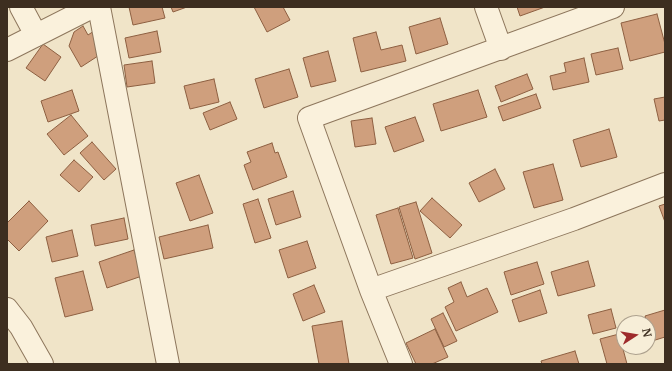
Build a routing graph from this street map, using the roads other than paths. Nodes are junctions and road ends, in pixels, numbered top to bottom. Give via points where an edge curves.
1 (21, 7) edge
2 (92, 7) edge
3 (99, 7) edge
4 (486, 7) edge
5 (613, 7) edge
6 (36, 35) junction
7 (501, 49) junction
8 (7, 50) edge
9 (665, 184) edge
10 (370, 290) junction
11 (7, 309) edge
12 (42, 364) edge
13 (168, 364) edge
14 (401, 364) edge

1 - 6 street
2 - 6 street
3 - 13 street
4 - 7 street
5 - 7 street
6 - 8 street
7 - 10 street via 308,118
9 - 10 street via 574,219
10 - 14 street
11 - 12 street via 21,327

